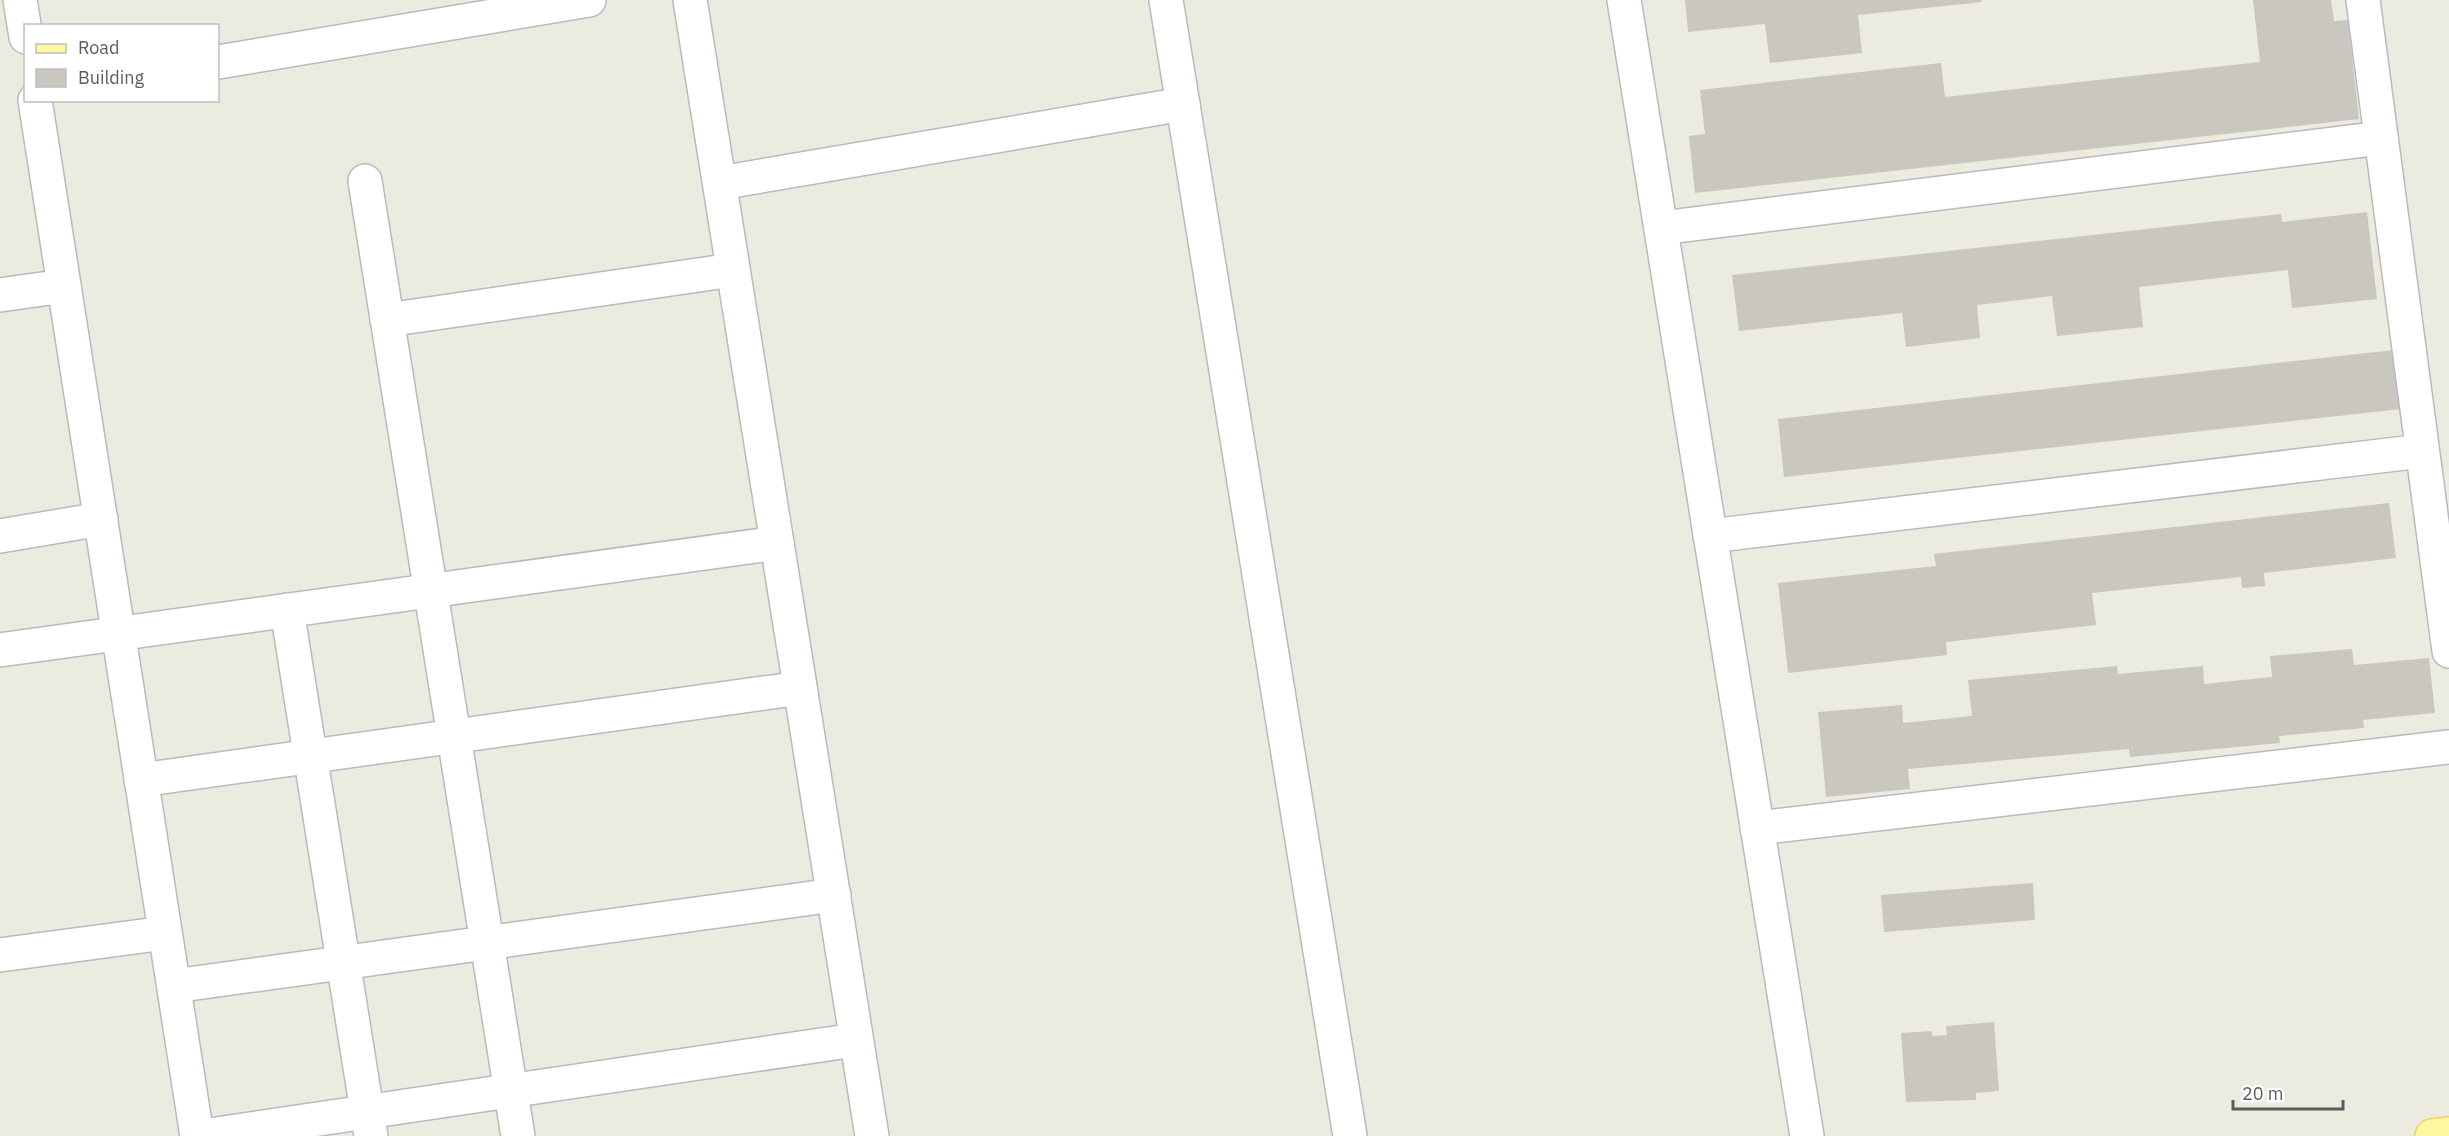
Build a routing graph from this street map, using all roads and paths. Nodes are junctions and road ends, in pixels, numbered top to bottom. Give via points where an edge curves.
1 (20, 0) edge
2 (589, 0) edge
3 (690, 0) edge
4 (1166, 0) edge
5 (1624, 0) edge
6 (2363, 0) edge
7 (24, 25) edge
8 (219, 62) edge
9 (35, 102) edge
10 (1183, 105) junction
11 (2381, 138) junction
12 (365, 181) dead end
13 (720, 183) junction
14 (1661, 228) junction
15 (733, 270) junction
16 (64, 286) junction
17 (0, 295) edge
18 (387, 320) junction
19 (2422, 451) junction
20 (101, 519) junction
21 (0, 536) edge
22 (1710, 536) junction
23 (777, 543) junction
24 (430, 590) junction
25 (287, 610) junction
26 (118, 633) junction
27 (0, 650) edge
28 (2449, 651) edge
29 (800, 688) junction
30 (454, 736) junction
31 (2449, 747) edge
32 (310, 756) junction
33 (141, 780) junction
34 (1757, 828) junction
35 (834, 895) junction
36 (165, 933) junction
37 (487, 943) junction
38 (0, 955) edge
39 (344, 963) junction
40 (174, 986) junction
41 (855, 1040) junction
42 (511, 1090) junction
43 (369, 1124) edge
44 (2449, 1134) edge
45 (197, 1136) edge
46 (203, 1136) edge
47 (518, 1136) edge
48 (872, 1136) edge
49 (1350, 1136) edge
50 (1807, 1136) edge
51 (2432, 1136) edge

1 - 7 street
2 - 8 street
3 - 13 street
4 - 10 street
5 - 14 street
6 - 11 street
9 - 16 street
10 - 13 street
10 - 49 street
11 - 14 street
11 - 19 street
12 - 18 street
13 - 15 street
14 - 22 street
15 - 18 street
15 - 23 street
16 - 17 street
16 - 20 street
18 - 24 street
19 - 22 street
19 - 28 street
20 - 21 street
20 - 26 street
22 - 34 street
23 - 24 street
23 - 29 street
24 - 25 street
24 - 30 street
25 - 26 street
25 - 32 street
26 - 27 street
26 - 33 street
29 - 30 street
29 - 35 street
30 - 32 street
30 - 37 street
31 - 34 street
32 - 33 street
32 - 39 street
33 - 36 street
34 - 50 street
35 - 37 street
35 - 41 street
36 - 38 street
36 - 40 street
37 - 39 street
37 - 42 street
39 - 40 street
39 - 43 street
40 - 45 street
41 - 42 street
41 - 48 street
42 - 43 street
42 - 47 street
43 - 46 street
44 - 51 main road

